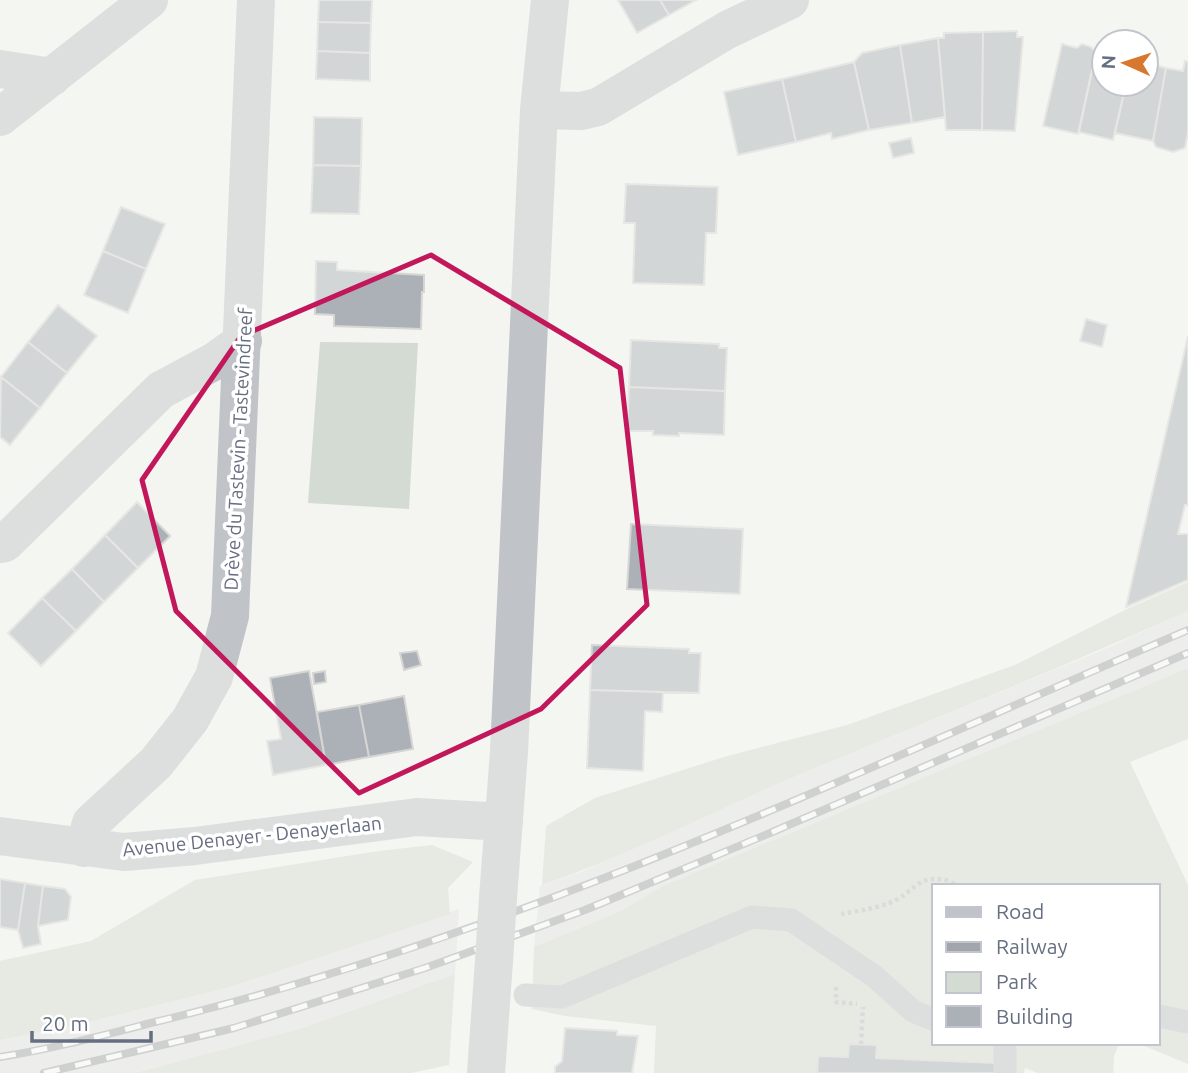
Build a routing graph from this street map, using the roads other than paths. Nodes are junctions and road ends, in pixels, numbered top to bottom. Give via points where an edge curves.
1 (149, 0) edge
2 (256, 0) edge
3 (550, 0) edge
4 (790, 0) edge
5 (0, 69) edge
6 (52, 77) junction
7 (539, 110) junction
8 (0, 117) edge
9 (243, 341) junction
10 (0, 544) edge
11 (504, 822) junction
12 (0, 836) edge
13 (84, 848) junction
14 (524, 995) dead end
15 (1160, 1016) edge
16 (932, 1019) edge
17 (1188, 1022) edge
18 (1005, 1045) edge
19 (486, 1073) edge
20 (1005, 1073) edge

1 - 6 street
2 - 9 street, Drève du Tastevin - Tastevindreef
3 - 7 street
4 - 7 street via 727,30 598,107
5 - 6 street
6 - 8 street
7 - 11 street
9 - 10 street via 160,390
9 - 13 street, Drève du Tastevin - Tastevindreef via 230,615 214,677 190,720 156,763 92,823
11 - 13 street, Avenue Denayer - Denayerlaan via 417,817 136,851
11 - 19 street, bridge
12 - 13 street, Avenue Denayer - Denayerlaan
14 - 16 lane via 562,997 752,917 791,920 874,976 914,1011
15 - 17 lane
18 - 20 lane

